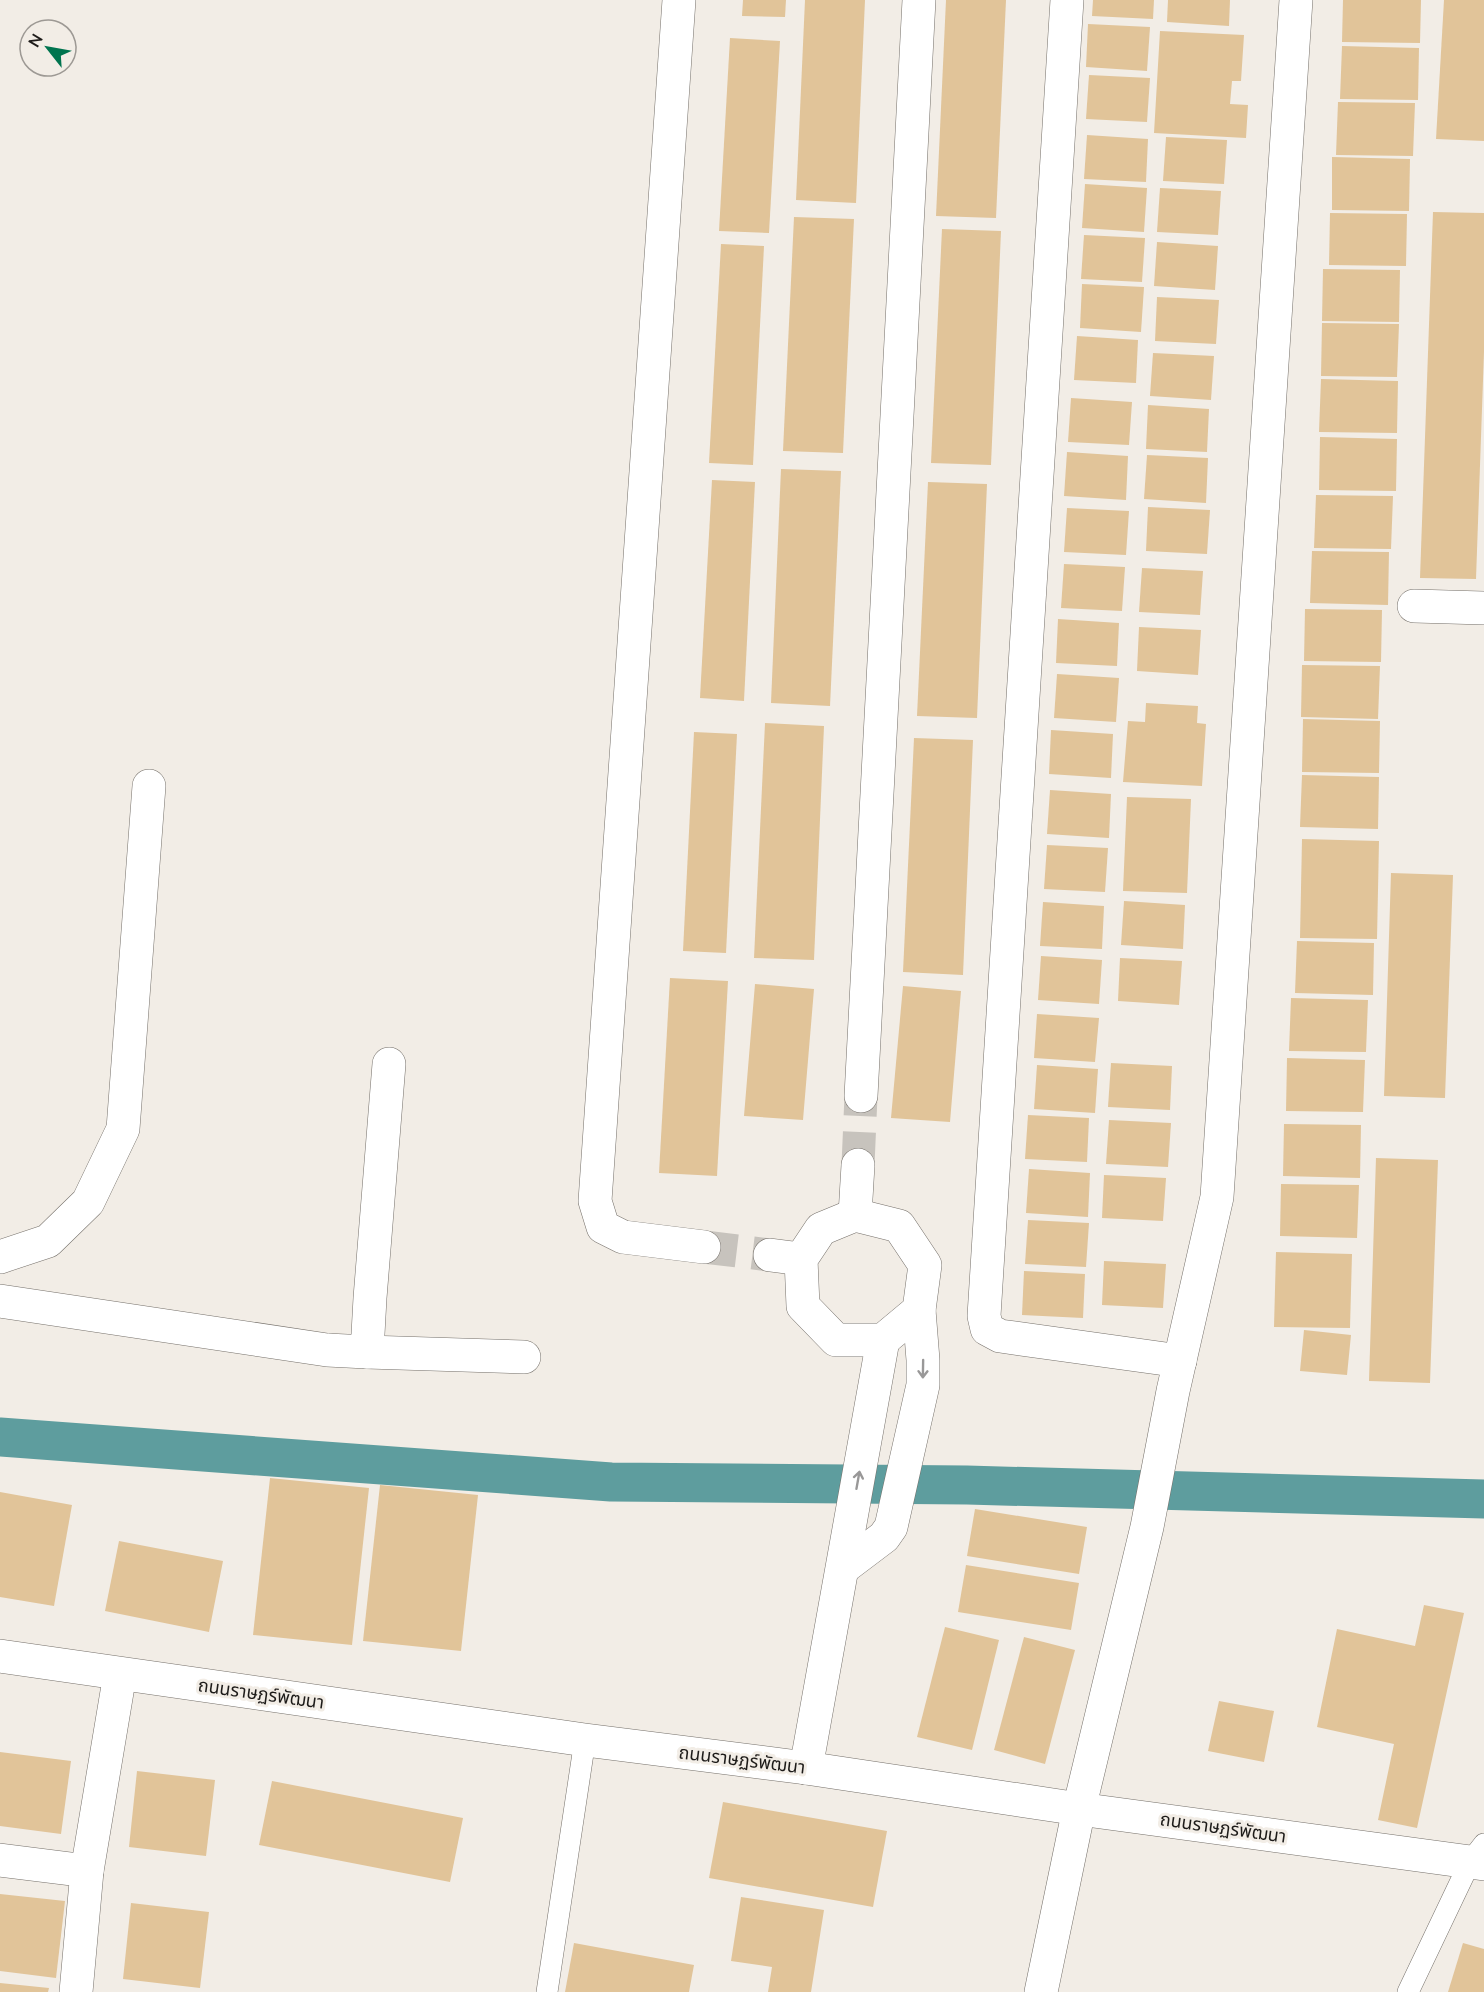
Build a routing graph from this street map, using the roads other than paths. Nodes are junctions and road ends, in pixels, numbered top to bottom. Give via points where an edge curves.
1 (679, 0) edge
2 (919, 0) edge
3 (1067, 0) edge
4 (1296, 0) edge
5 (1414, 606) dead end
6 (1484, 608) edge
7 (149, 786) dead end
8 (389, 1064) dead end
9 (861, 1096) tunnel mouth
10 (858, 1165) tunnel mouth
11 (855, 1215) junction
12 (704, 1247) tunnel mouth
13 (0, 1257) edge
14 (0, 1301) edge
15 (919, 1310) junction
16 (883, 1340) junction
17 (367, 1352) junction
18 (524, 1358) dead end
19 (1180, 1361) junction
20 (846, 1553) junction
21 (0, 1656) edge
22 (120, 1674) junction
23 (585, 1740) junction
24 (806, 1768) junction
25 (1079, 1809) junction
26 (1479, 1857) edge
27 (0, 1860) edge
28 (87, 1871) junction
29 (76, 1992) edge
30 (547, 1992) edge
31 (1041, 1992) edge
32 (1408, 1992) edge

1 - 12 street via 595,1201 603,1227 623,1237
2 - 9 street
3 - 19 street via 984,1316 987,1329 1000,1336
4 - 19 street via 1217,1197
5 - 6 street
7 - 13 street via 123,1129 88,1202 48,1241
8 - 17 street
10 - 11 street
11 - 15 street via 899,1226 925,1265
11 - 16 street via 821,1229 785,1257 803,1306 836,1340
14 - 17 street via 327,1350
15 - 16 street
15 -> 20 street via 922,1385 891,1527 884,1537
20 -> 16 street
17 - 18 street
19 - 25 street via 1147,1527
20 - 24 street
21 - 22 street, ถนนราษฏร์พัฒนา
22 - 23 street, ถนนราษฏร์พัฒนา
22 - 28 street
23 - 24 street, ถนนราษฏร์พัฒนา
23 - 30 lane
24 - 25 street, ถนนราษฏร์พัฒนา
25 - 26 street, ถนนราษฏร์พัฒนา
25 - 31 street
26 - 32 lane
27 - 28 street
28 - 29 street

